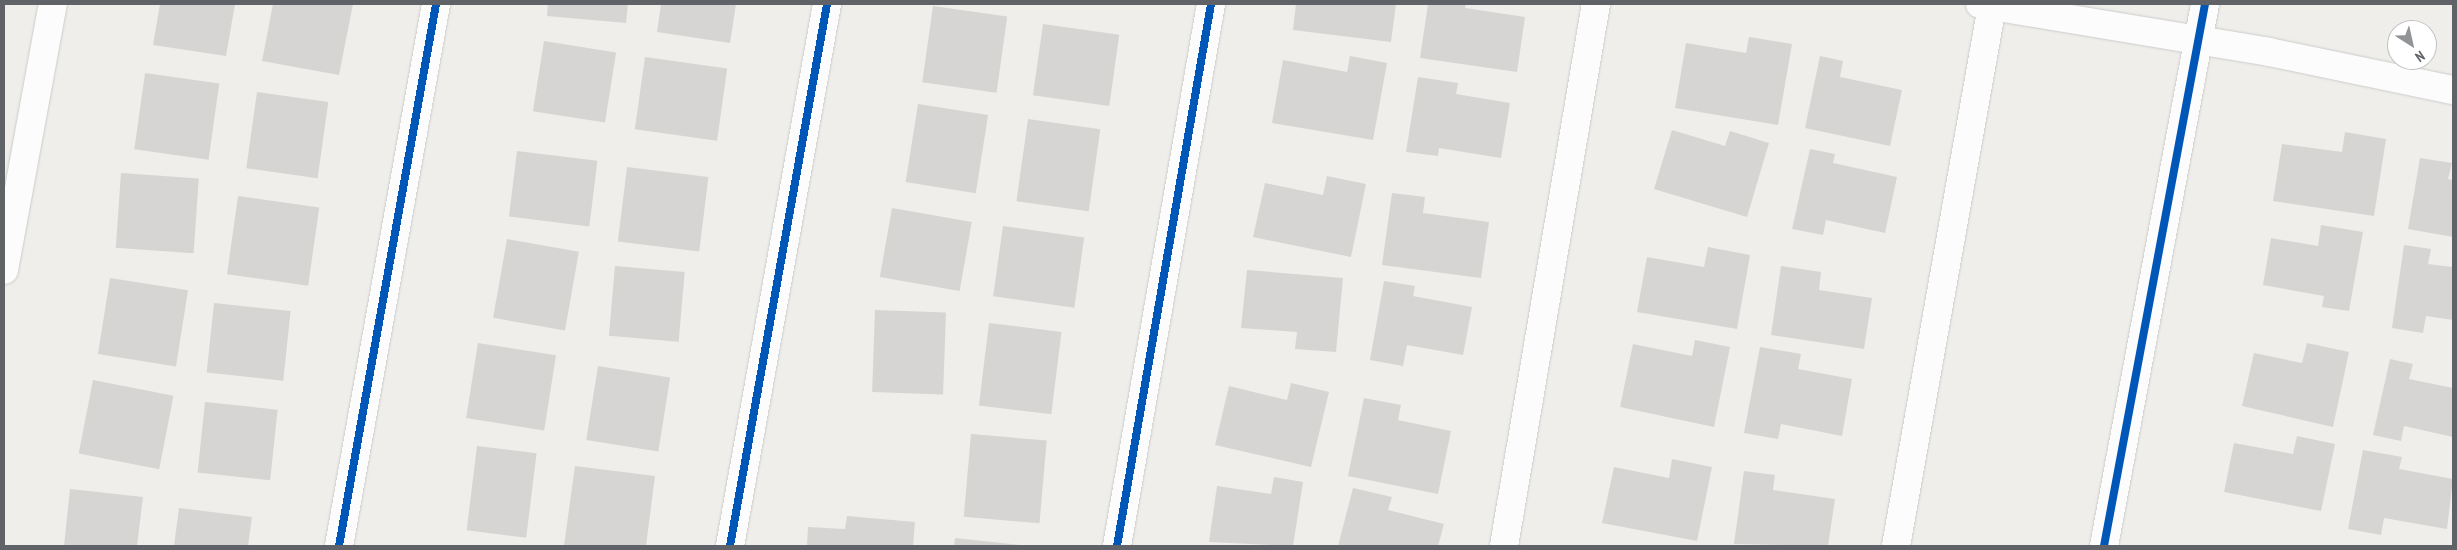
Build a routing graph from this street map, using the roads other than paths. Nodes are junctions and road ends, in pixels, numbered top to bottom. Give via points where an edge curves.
1 (53, 4) edge
2 (436, 4) edge
3 (827, 4) edge
4 (1211, 4) edge
5 (1596, 4) edge
6 (2205, 4) edge
7 (1986, 5) edge
8 (2198, 40) junction
9 (2453, 90) edge
10 (4, 270) edge
11 (339, 546) edge
12 (730, 546) edge
13 (1117, 546) edge
14 (1504, 546) edge
15 (1896, 546) edge
16 (2104, 546) edge

1 - 10 street
2 - 11 street
3 - 12 street
4 - 13 street
5 - 14 street
6 - 8 street
7 - 8 street
7 - 15 street
8 - 9 street
8 - 16 street

